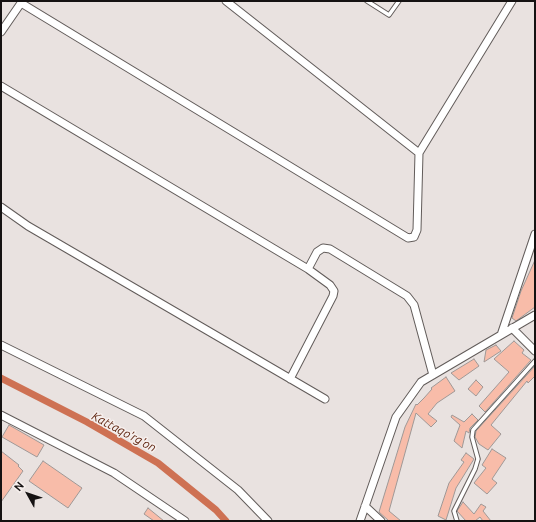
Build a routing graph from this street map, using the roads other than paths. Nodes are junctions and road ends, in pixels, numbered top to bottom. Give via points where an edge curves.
1 (226, 1) edge
2 (367, 1) edge
3 (398, 1) edge
4 (512, 1) edge
5 (1, 32) edge
6 (1, 86) edge
7 (419, 153) junction
8 (1, 207) edge
9 (535, 234) edge
10 (308, 269) junction
11 (535, 315) edge
12 (512, 328) junction
13 (501, 335) junction
14 (1, 345) edge
15 (535, 351) edge
16 (535, 361) edge
17 (433, 375) junction
18 (290, 379) junction
19 (325, 399) dead end
20 (1, 416) edge
21 (365, 506) junction
22 (185, 521) edge
23 (268, 521) edge
24 (360, 521) edge
25 (381, 521) edge
26 (457, 521) edge

1 - 7 street
2 - 3 lane via 390,16
4 - 7 street
5 - 7 street via 21,3 408,238 414,238 417,230
6 - 10 street
8 - 18 street via 28,226
9 - 13 street
10 - 17 street via 317,252 323,248 330,249 406,296 414,305
10 - 18 street via 334,291
11 - 12 street
12 - 13 street
12 - 15 street
13 - 17 street
14 - 23 street via 144,416 238,490
16 - 26 lane via 473,430 472,437 478,459 476,469 454,511
17 - 21 street via 421,382 396,417
18 - 19 street
20 - 22 street via 114,473
21 - 24 street
21 - 25 street

